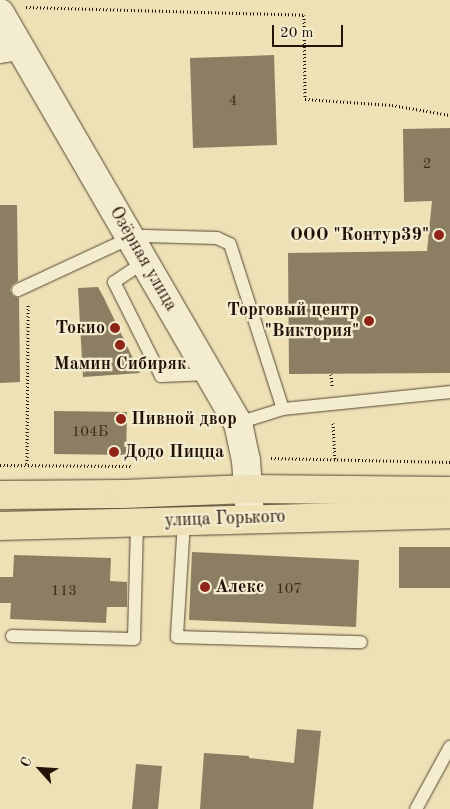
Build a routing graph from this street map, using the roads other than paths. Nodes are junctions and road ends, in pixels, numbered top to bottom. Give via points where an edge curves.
1 (11, 10) edge
2 (10, 48) edge
3 (130, 238) junction
4 (144, 262) junction
5 (23, 288) road end
6 (210, 374) junction
7 (450, 392) edge
8 (283, 409) junction
9 (238, 423) junction
10 (249, 489) junction
11 (450, 491) edge
12 (0, 494) edge
13 (450, 514) edge
14 (250, 518) junction
15 (184, 521) junction
16 (138, 523) junction
17 (0, 526) edge
18 (12, 636) dead end
19 (360, 642) dead end
20 (450, 747) edge
21 (416, 809) edge

1 - 2 street, Озёрная улица
2 - 3 street, Озёрная улица
3 - 4 street, Озёрная улица
3 - 5 lane
3 - 8 lane via 217,238 230,244
4 - 6 street, Озёрная улица
4 - 6 lane via 114,282 161,376
6 - 9 street, Озёрная улица
7 - 8 lane
8 - 9 lane
9 - 10 street, Озёрная улица
10 - 11 main road, улица Горького
10 - 12 main road, улица Горького
10 - 14 street, Озёрная улица
13 - 14 main road, улица Горького
14 - 15 main road, улица Горького
15 - 16 main road, улица Горького
15 - 19 lane via 177,637
16 - 17 main road, улица Горького
16 - 18 lane via 134,639
20 - 21 lane

